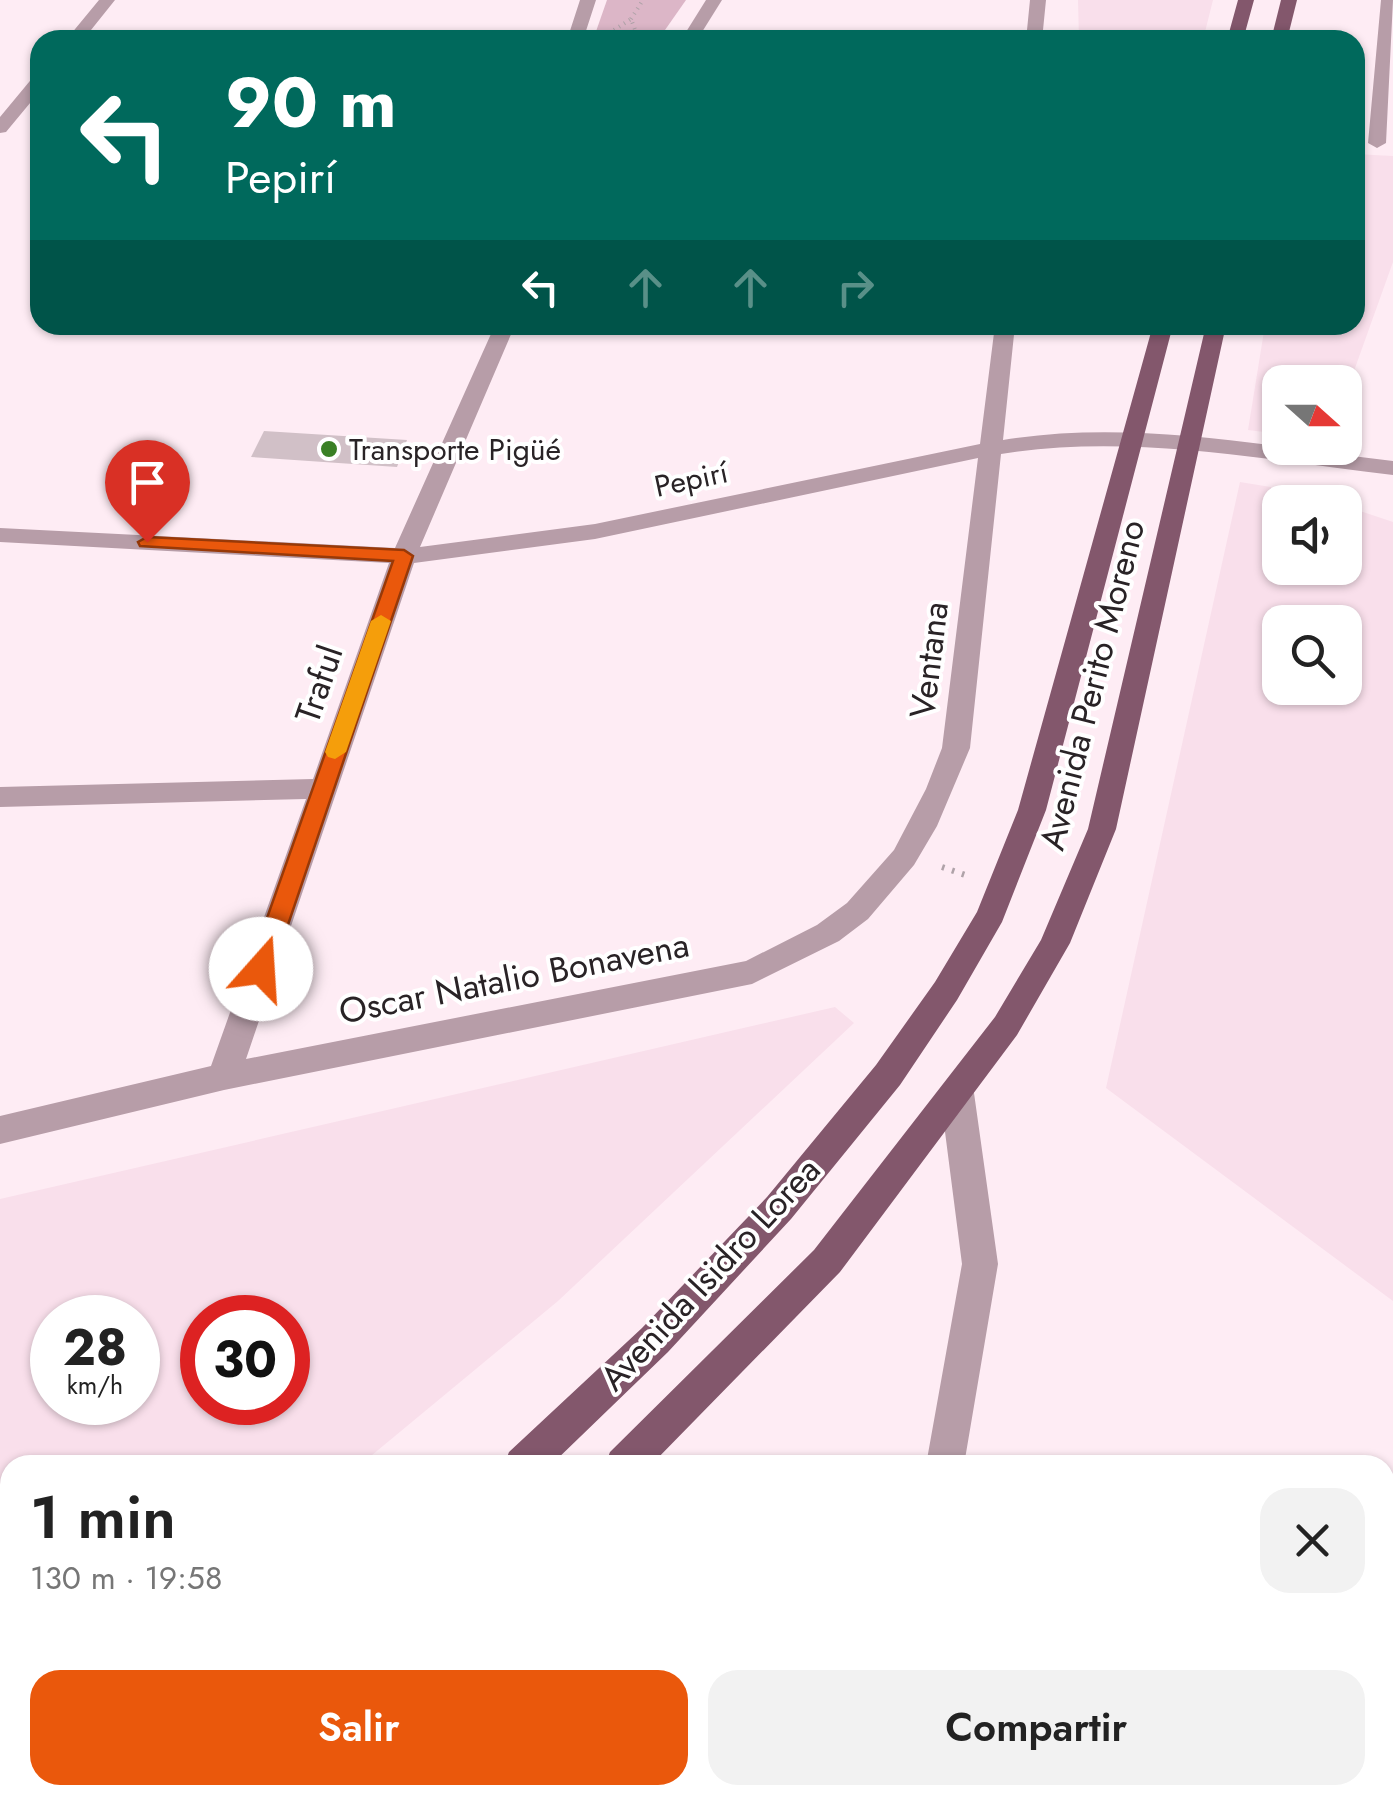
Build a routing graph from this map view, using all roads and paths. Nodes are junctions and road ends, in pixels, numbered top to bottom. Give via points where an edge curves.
1 (108, 0) edge
2 (588, 0) edge
3 (643, 0) edge
4 (714, 0) edge
5 (1038, 0) edge
6 (1246, 0) edge
7 (1289, 0) edge
8 (1389, 0) edge
9 (631, 18) junction
10 (82, 30) edge
11 (578, 30) edge
12 (614, 30) edge
13 (636, 30) edge
14 (695, 30) edge
15 (1035, 30) edge
16 (1238, 30) edge
17 (1282, 30) edge
18 (30, 92) edge
19 (0, 104) edge
20 (20, 104) junction
21 (30, 104) edge
22 (0, 128) edge
23 (1385, 144) edge
24 (501, 335) edge
25 (1005, 335) edge
26 (1161, 335) edge
27 (1214, 335) edge
28 (1134, 442) junction
29 (1190, 446) junction
30 (993, 450) junction
31 (1393, 468) edge
32 (0, 535) edge
33 (404, 556) junction
34 (322, 789) junction
35 (0, 797) edge
36 (908, 855) junction
37 (1001, 888) junction
38 (806, 950) joint
39 (888, 1074) joint
40 (224, 1076) junction
41 (957, 1092) junction
42 (0, 1130) edge
43 (533, 1455) edge
44 (634, 1455) edge
45 (947, 1455) edge

1 - 10 street
2 - 11 street
3 - 9 path
4 - 14 street
5 - 15 street
6 - 16 main road
7 - 17 main road
8 - 23 street
9 - 12 path
9 - 13 path
18 - 20 street
19 - 20 street
20 - 21 street
20 - 22 street
24 - 33 street, Traful
25 - 30 street, Ventana
26 - 28 main road, Avenida Perito Moreno
27 - 29 main road, Avenida Perito Moreno
28 - 29 street, Pepirí
28 - 30 street, Pepirí via 1042,442
28 - 37 main road, Avenida Perito Moreno via 1032,810
29 - 31 street, Pepirí
29 - 41 main road, Avenida Perito Moreno via 1102,829 1055,943
30 - 33 street, Pepirí via 550,541
30 - 36 street, Ventana via 956,748
32 - 33 street, Pepirí
33 - 34 street, Traful
34 - 35 street
34 - 40 street, Traful
36 - 37 path
36 - 38 street, Ventana via 874,898
37 - 39 main road, Avenida Perito Moreno via 946,991
38 - 40 street, Oscar Natalio Bonavena via 752,972
39 - 43 main road, Avenida Isidro Lorea via 780,1208
40 - 42 street, Oscar Natalio Bonavena
41 - 44 main road, Avenida Isidro Lorea via 827,1261
41 - 45 street via 980,1264

